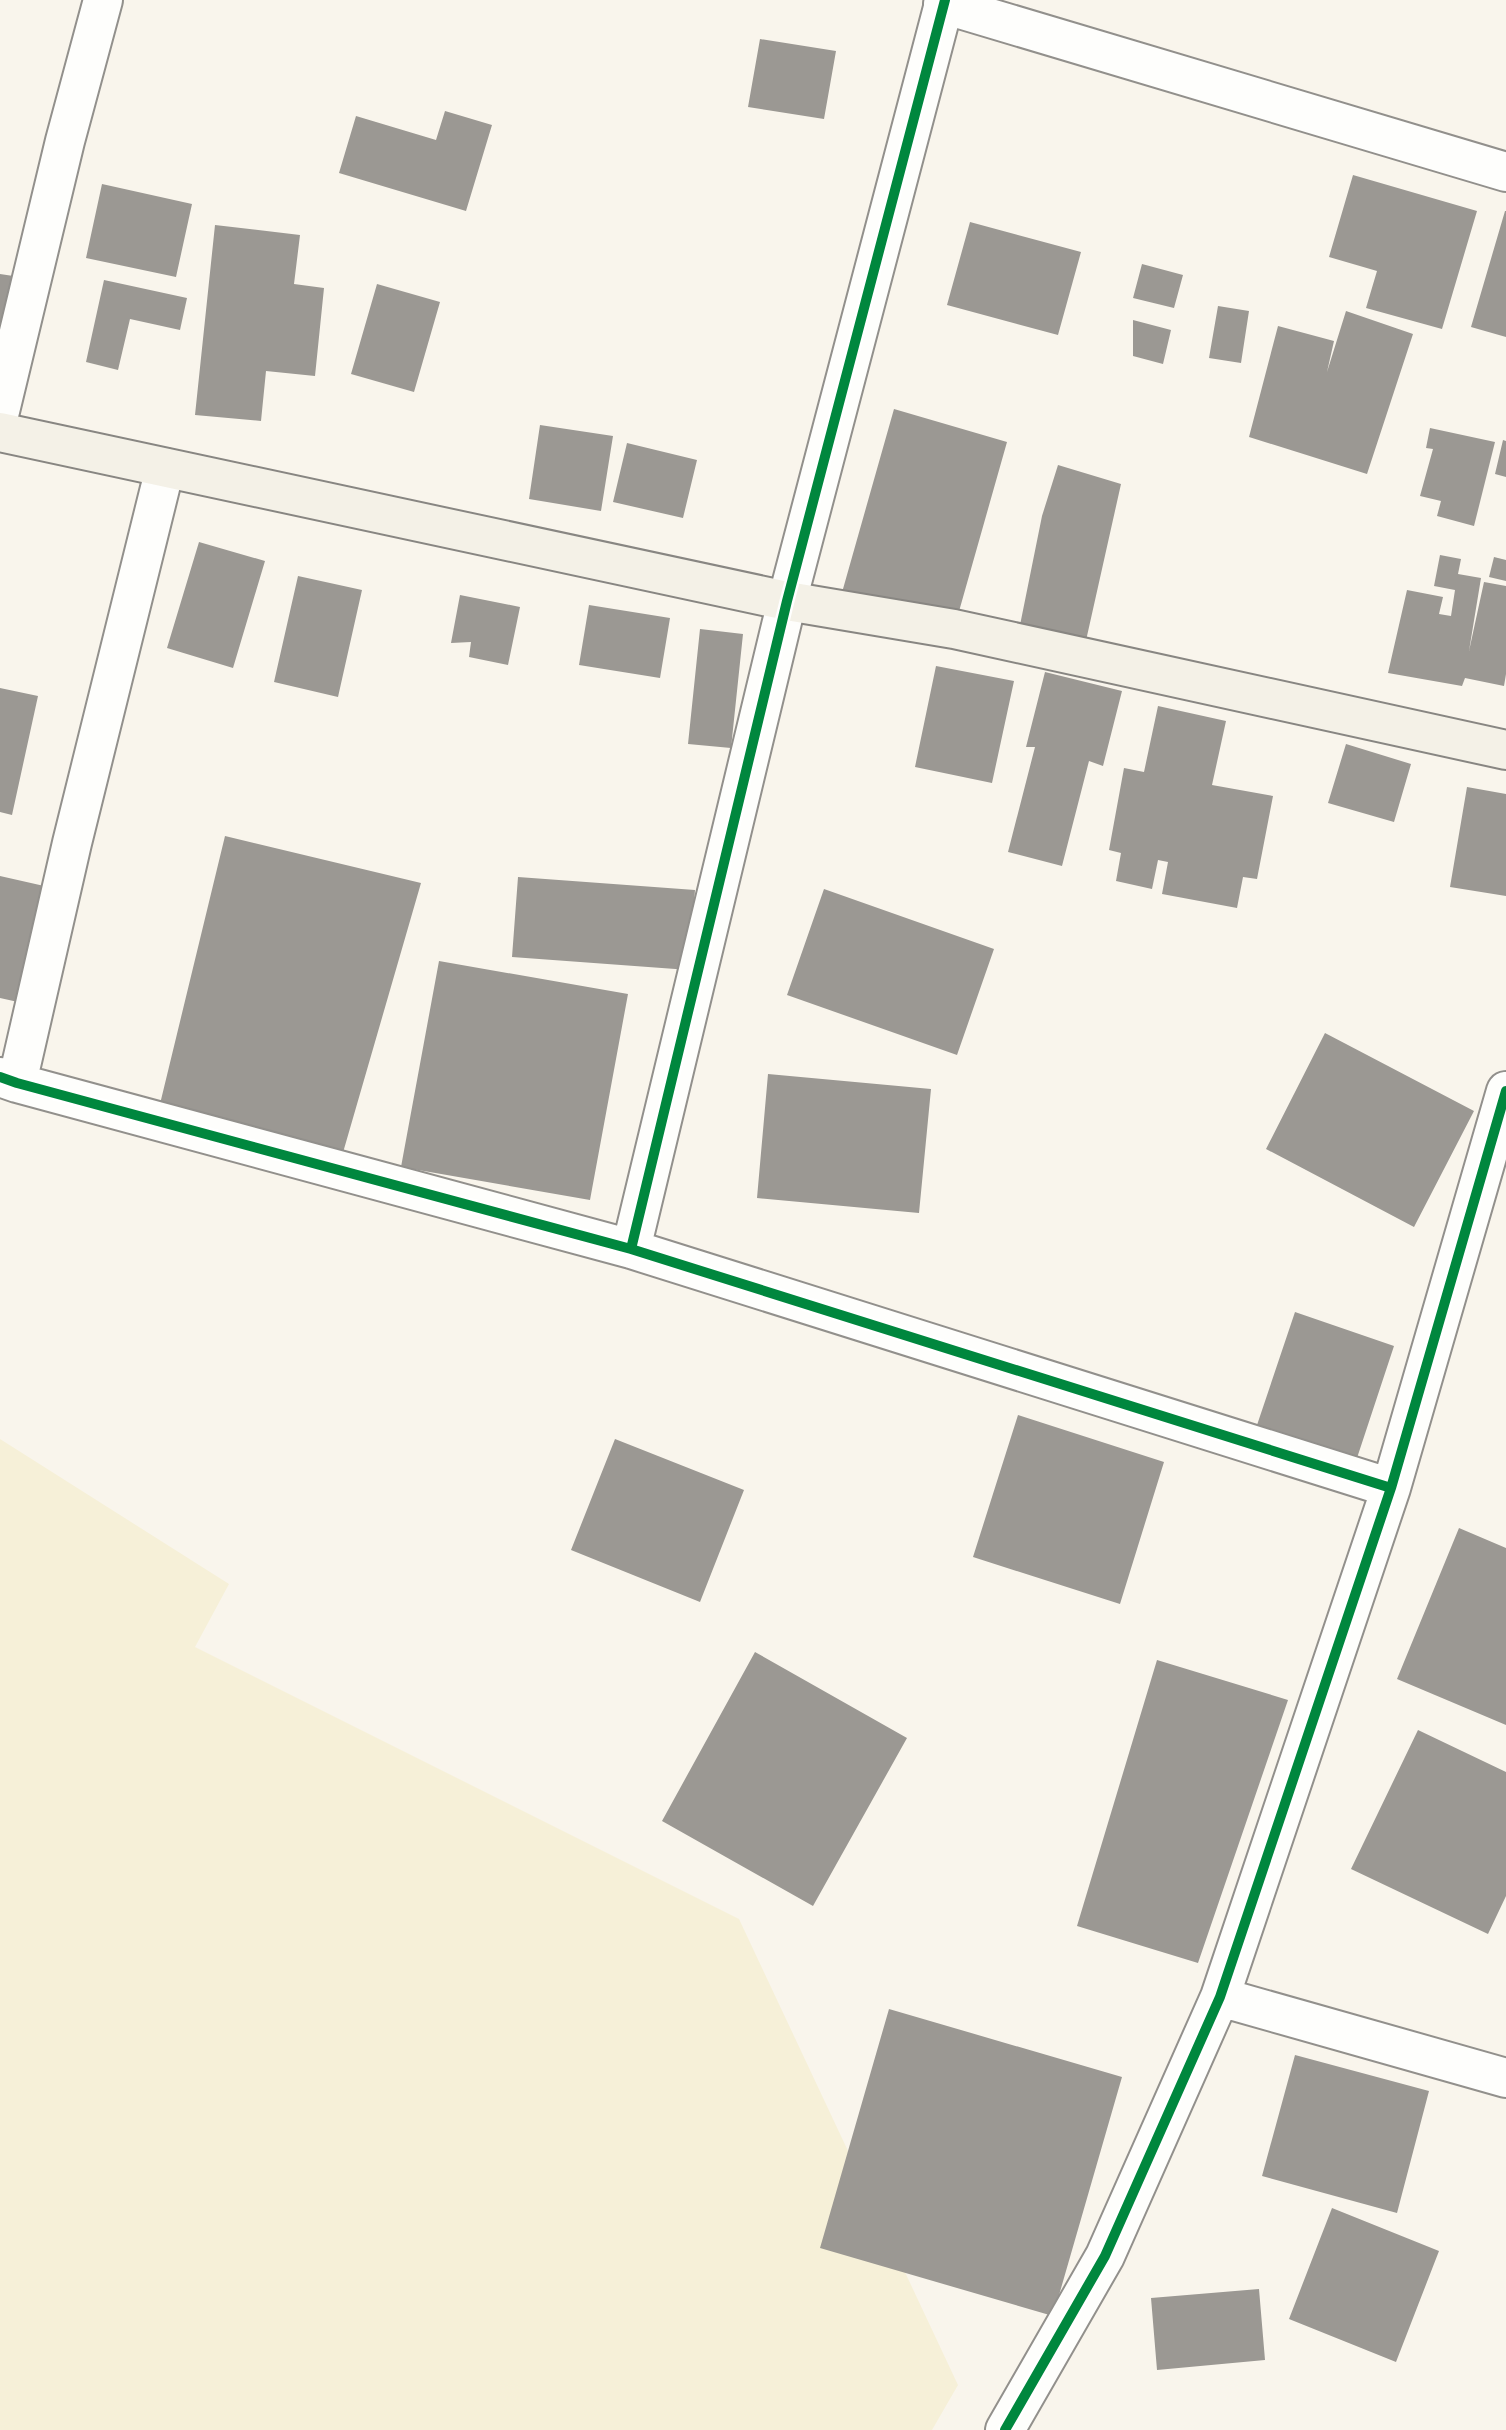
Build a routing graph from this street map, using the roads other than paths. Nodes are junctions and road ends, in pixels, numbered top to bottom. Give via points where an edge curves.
1 (103, 0) edge
2 (944, 2) edge
3 (1506, 172) edge
4 (0, 411) edge
5 (0, 432) edge
6 (165, 468) junction
7 (787, 601) junction
8 (1506, 750) edge
9 (8, 1080) edge
10 (1506, 1091) edge
11 (631, 1249) junction
12 (1391, 1488) junction
13 (1220, 1997) junction
14 (1506, 2078) edge
15 (1005, 2430) edge

1 - 4 street
2 - 3 street
2 - 7 street
5 - 6 main road
6 - 7 main road
6 - 9 street
7 - 8 main road via 954,629
7 - 11 street
9 - 11 street
10 - 12 street
11 - 12 street
12 - 13 street
13 - 14 street
13 - 15 street via 1105,2256

